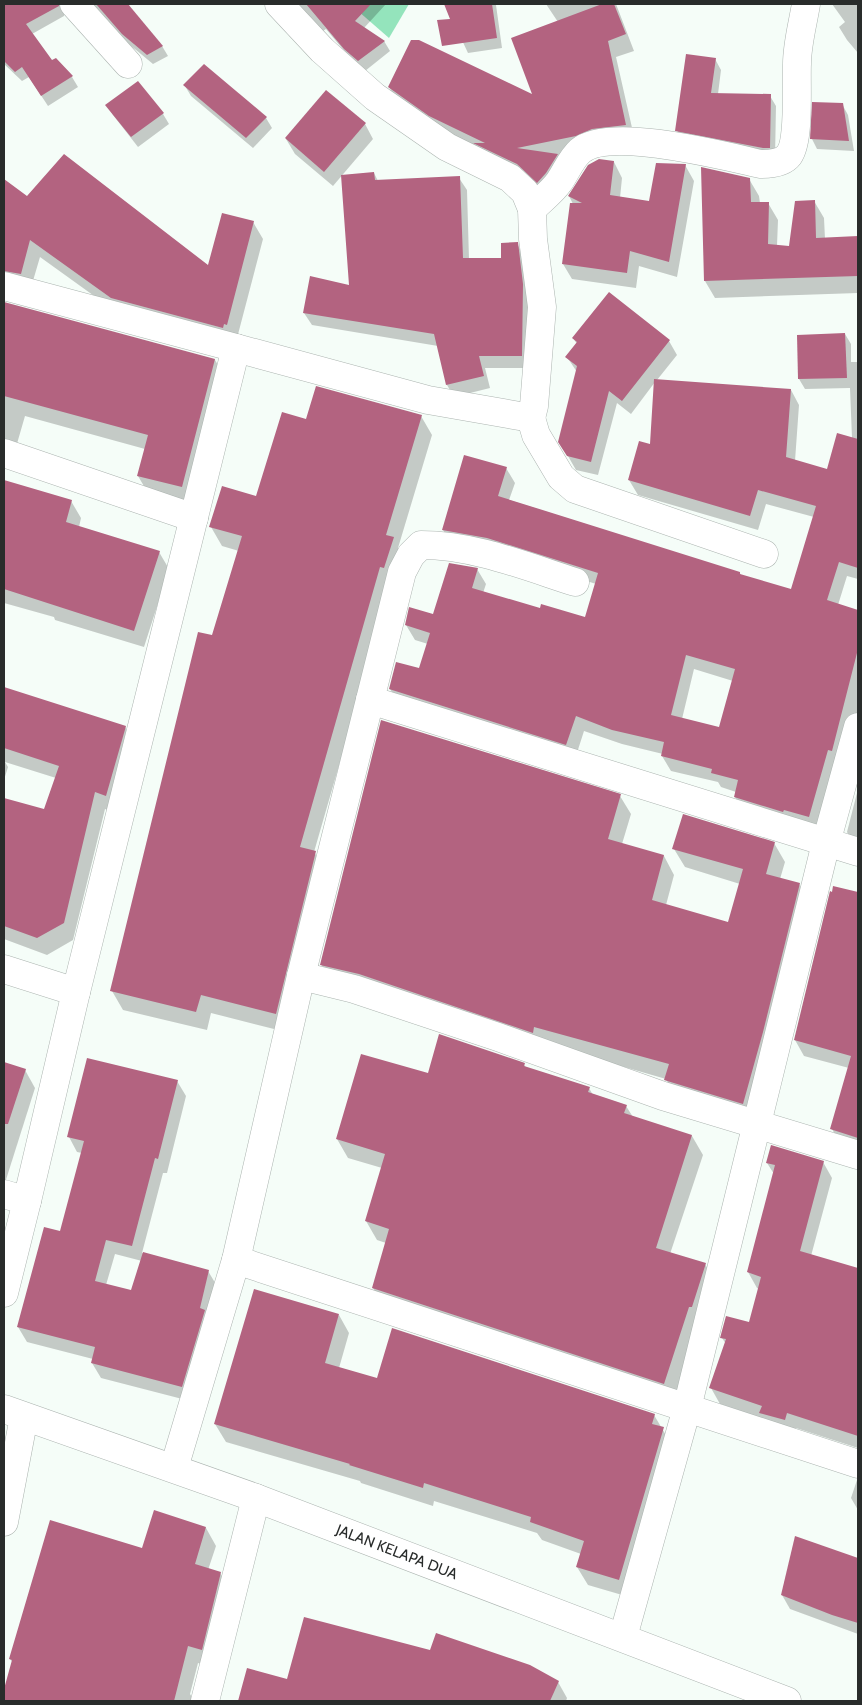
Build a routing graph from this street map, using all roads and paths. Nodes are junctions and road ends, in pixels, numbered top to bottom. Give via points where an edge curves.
1 (74, 4) edge
2 (279, 4) edge
3 (806, 4) edge
4 (128, 64) dead end
5 (532, 209) junction
6 (4, 286) edge
7 (236, 348) junction
8 (531, 418) junction
9 (4, 453) edge
10 (194, 518) junction
11 (764, 554) dead end
12 (575, 582) dead end
13 (370, 700) junction
14 (858, 727) edge
15 (826, 843) junction
16 (858, 852) edge
17 (4, 969) edge
18 (302, 976) junction
19 (76, 992) junction
20 (758, 1124) junction
21 (858, 1155) edge
22 (16, 1197) edge
23 (236, 1260) junction
24 (4, 1293) edge
25 (687, 1408) junction
26 (14, 1413) edge
27 (858, 1464) edge
28 (174, 1468) junction
29 (256, 1498) junction
30 (4, 1522) edge
31 (624, 1638) junction
32 (205, 1701) edge
33 (788, 1701) edge

1 - 4 main road
2 - 5 main road via 322,50 375,97 447,148 510,178 525,192
3 - 5 main road via 797,63 794,138 790,154 785,159 761,164 683,147 621,141 594,145 581,150 558,184
5 - 8 main road via 542,307
6 - 7 main road
7 - 8 main road via 428,400
7 - 10 main road
8 - 11 main road via 536,435 561,477 575,490
9 - 10 main road
10 - 19 main road
12 - 13 main road via 485,554 441,545 421,545 402,572
13 - 15 main road
13 - 18 main road
14 - 15 main road
15 - 16 main road
15 - 20 main road
17 - 19 main road
18 - 20 main road via 354,989 498,1036 663,1096
18 - 23 main road
19 - 22 main road
20 - 21 main road
20 - 25 main road
22 - 24 main road
23 - 25 main road
23 - 28 main road
25 - 27 main road
25 - 31 main road
26 - 28 main road, JALAN KELAPA DUA
26 - 30 main road
28 - 29 main road, JALAN KELAPA DUA
29 - 31 main road, JALAN KELAPA DUA
29 - 32 main road
31 - 33 main road, JALAN KELAPA DUA

